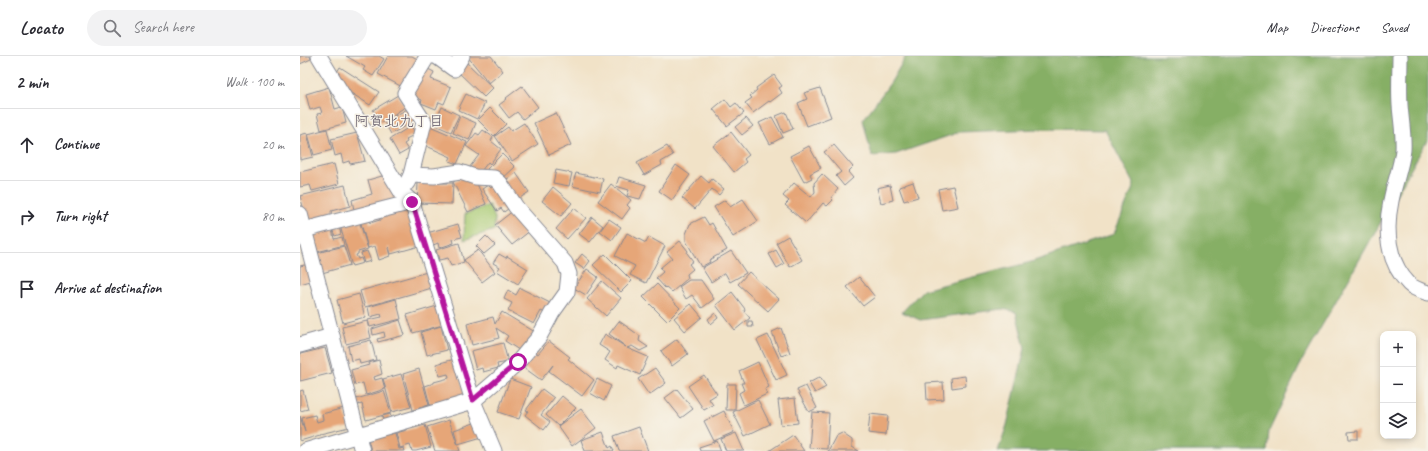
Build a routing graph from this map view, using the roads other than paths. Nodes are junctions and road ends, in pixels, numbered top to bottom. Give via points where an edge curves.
1 (319, 56) edge
2 (432, 56) edge
3 (436, 56) edge
4 (462, 56) edge
5 (1400, 56) edge
6 (411, 175) junction
7 (407, 198) junction
8 (300, 214) edge
9 (302, 230) edge
10 (1428, 293) edge
11 (332, 336) junction
12 (300, 344) edge
13 (473, 400) junction
14 (357, 436) junction
15 (305, 451) edge
16 (362, 451) edge
17 (494, 451) edge

1 - 7 street
2 - 6 street via 427,57 405,94 424,122
3 - 4 street via 454,69
5 - 10 street via 1403,150 1391,201 1388,232 1390,250 1396,265 1409,284
6 - 7 street
6 - 13 street via 434,176 460,172 475,177 494,178 565,263 569,274 568,292 552,313 539,337 518,362
7 - 9 street
7 - 13 street
8 - 9 street
9 - 11 street
11 - 12 street
11 - 14 street
13 - 14 street
13 - 17 street
14 - 15 street
14 - 16 street

